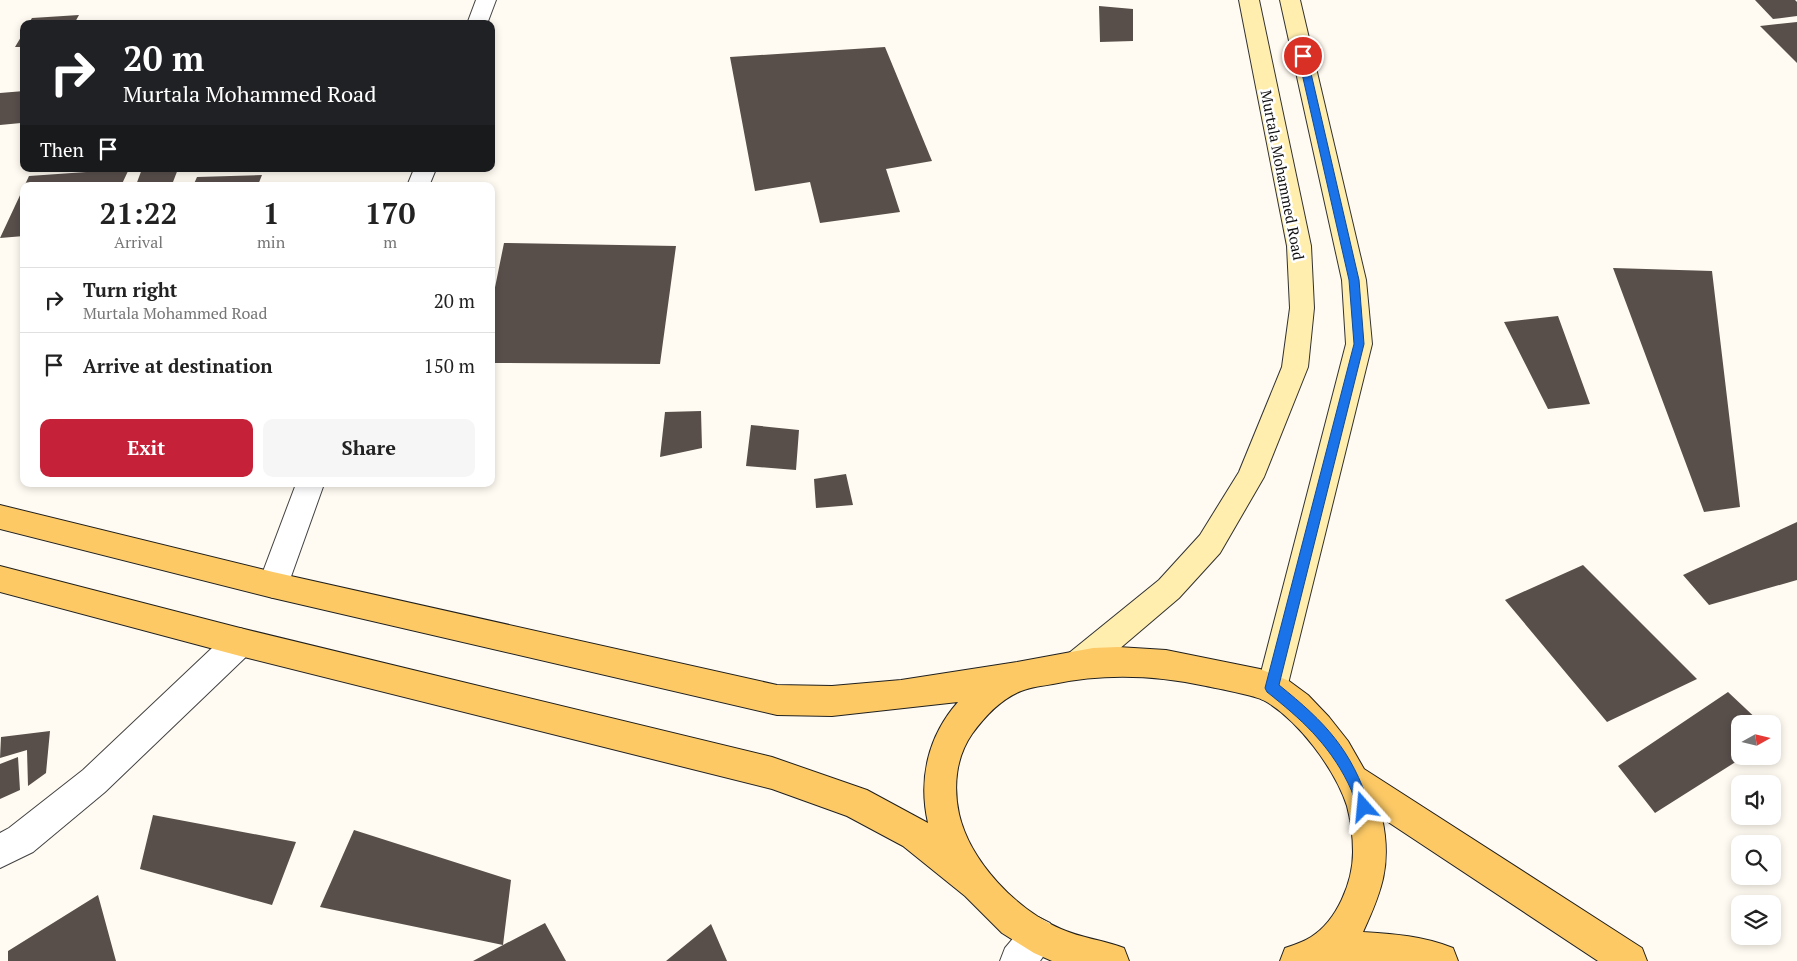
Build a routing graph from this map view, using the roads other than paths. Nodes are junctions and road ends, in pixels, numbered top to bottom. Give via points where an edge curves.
1 (486, 0) edge
2 (1249, 0) edge
3 (1290, 0) edge
4 (478, 20) edge
5 (309, 487) edge
6 (0, 517) edge
7 (0, 580) edge
8 (273, 585) junction
9 (240, 642) junction
10 (1080, 663) junction
11 (1016, 677) junction
12 (1272, 688) junction
13 (1355, 781) junction
14 (0, 851) edge
15 (980, 886) junction
16 (1028, 948) edge
17 (1313, 954) edge
18 (1111, 961) edge
19 (1440, 961) edge
20 (1629, 961) edge

1 - 4 street
2 - 10 main road, Murtala Mohammed Road via 1298,246 1302,308 1295,367 1250,477 1210,544 1169,589
3 - 12 main road via 1354,280 1359,344
5 - 8 street
6 - 8 main road
7 - 9 main road
8 - 11 main road via 777,700 869,698
9 - 14 street via 94,781 21,840
9 - 15 main road via 772,773 855,802 915,834
10 - 11 main road
10 - 12 main road via 1179,664
11 - 15 main road via 988,693 964,716 948,745 939,782 944,821 958,856
12 - 13 main road via 1308,717 1334,746
13 - 17 main road via 1368,820 1371,849 1367,880 1353,915
13 - 20 main road
15 - 16 main road via 1015,923
16 - 18 main road via 1053,944
17 - 19 main road via 1403,952

